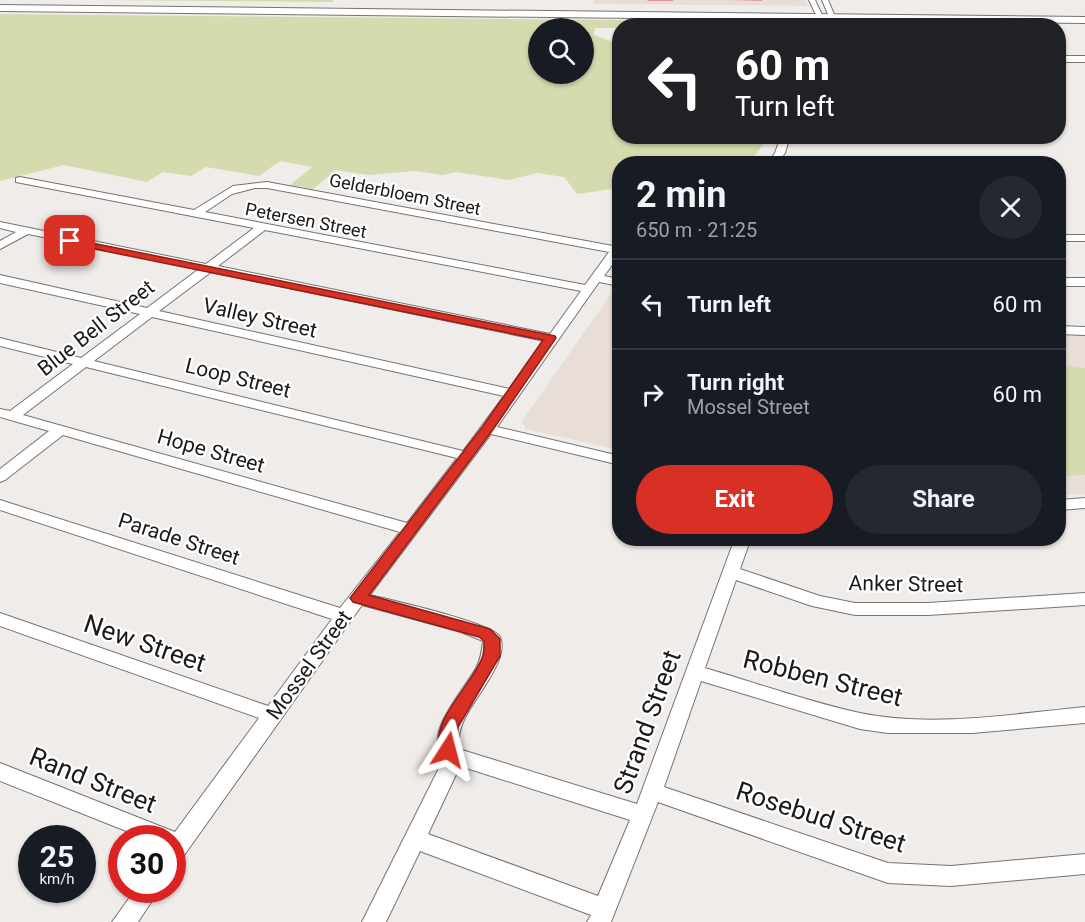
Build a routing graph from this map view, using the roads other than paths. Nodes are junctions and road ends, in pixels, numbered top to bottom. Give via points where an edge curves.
1 (812, 0) edge
2 (825, 0) edge
3 (0, 10) edge
4 (612, 18) edge
5 (827, 18) edge
6 (828, 18) edge
7 (1066, 21) edge
8 (1085, 21) edge
9 (1066, 59) edge
10 (1085, 59) edge
11 (20, 180) dead end
12 (195, 215) junction
13 (0, 225) edge
14 (261, 228) junction
15 (25, 231) junction
16 (1066, 238) edge
17 (1085, 238) edge
18 (0, 246) edge
19 (612, 247) edge
20 (612, 256) edge
21 (207, 269) junction
22 (0, 279) edge
23 (1066, 282) edge
24 (1085, 282) edge
25 (612, 283) edge
26 (591, 284) junction
27 (148, 312) junction
28 (1066, 330) edge
29 (1085, 331) edge
30 (550, 338) junction
31 (0, 342) edge
32 (86, 362) junction
33 (512, 394) junction
34 (7, 415) edge
35 (488, 429) junction
36 (59, 430) junction
37 (466, 456) junction
38 (612, 459) edge
39 (0, 477) edge
40 (1085, 503) edge
41 (1066, 504) edge
42 (0, 505) edge
43 (410, 529) junction
44 (740, 546) edge
45 (732, 572) junction
46 (358, 598) junction
47 (1085, 598) edge
48 (345, 615) junction
49 (0, 619) edge
50 (693, 672) junction
51 (273, 715) junction
52 (1085, 715) edge
53 (455, 756) junction
54 (0, 772) edge
55 (651, 791) junction
56 (643, 815) junction
57 (127, 825) edge
58 (186, 827) edge
59 (415, 839) junction
60 (1085, 864) edge
61 (138, 903) edge
62 (602, 916) edge
63 (124, 922) edge
64 (374, 922) edge

1 - 5 street
2 - 6 street
3 - 4 main road
7 - 8 main road
9 - 10 street
11 - 12 street, Petersen Street
12 - 14 street, Petersen Street
12 - 19 street, Gelderbloem Street via 228,190 267,185
13 - 15 street
14 - 21 street, Blue Bell Street
14 - 26 street, Petersen Street
15 - 18 street
15 - 21 street
16 - 17 street
20 - 26 street, Mossel Street
21 - 27 street, Blue Bell Street
21 - 30 street
22 - 27 street, Valley Street
23 - 24 street
25 - 26 street, Petersen Street
26 - 30 street, Mossel Street
27 - 32 street, Blue Bell Street
27 - 33 street, Valley Street
28 - 29 street
30 - 33 street, Mossel Street
31 - 32 street, Loop Street
32 - 34 street, Blue Bell Street
32 - 37 street, Loop Street
33 - 35 street, Mossel Street
34 - 36 street, Hope Street
35 - 37 street, Mossel Street
35 - 38 street
36 - 39 street
36 - 43 street, Hope Street
37 - 43 street, Mossel Street
40 - 41 street
42 - 48 street, Parade Street
43 - 46 street, Mossel Street
44 - 45 street, Strand Street
45 - 47 street, Anker Street via 818,602 855,609 939,609
45 - 50 street, Strand Street
46 - 48 street, Mossel Street
46 - 53 street via 485,633 492,639 492,656 449,727 448,750
48 - 51 street, Mossel Street
49 - 51 street, New Street
50 - 52 street, Robben Street via 883,725 943,727
50 - 55 street, Strand Street
51 - 58 street, Mossel Street
53 - 56 street
53 - 59 street
54 - 57 street, Rand Street
55 - 56 street, Strand Street
55 - 60 street, Rosebud Street via 888,873 951,876
56 - 62 street, Strand Street
59 - 62 street
59 - 64 street
61 - 63 street

